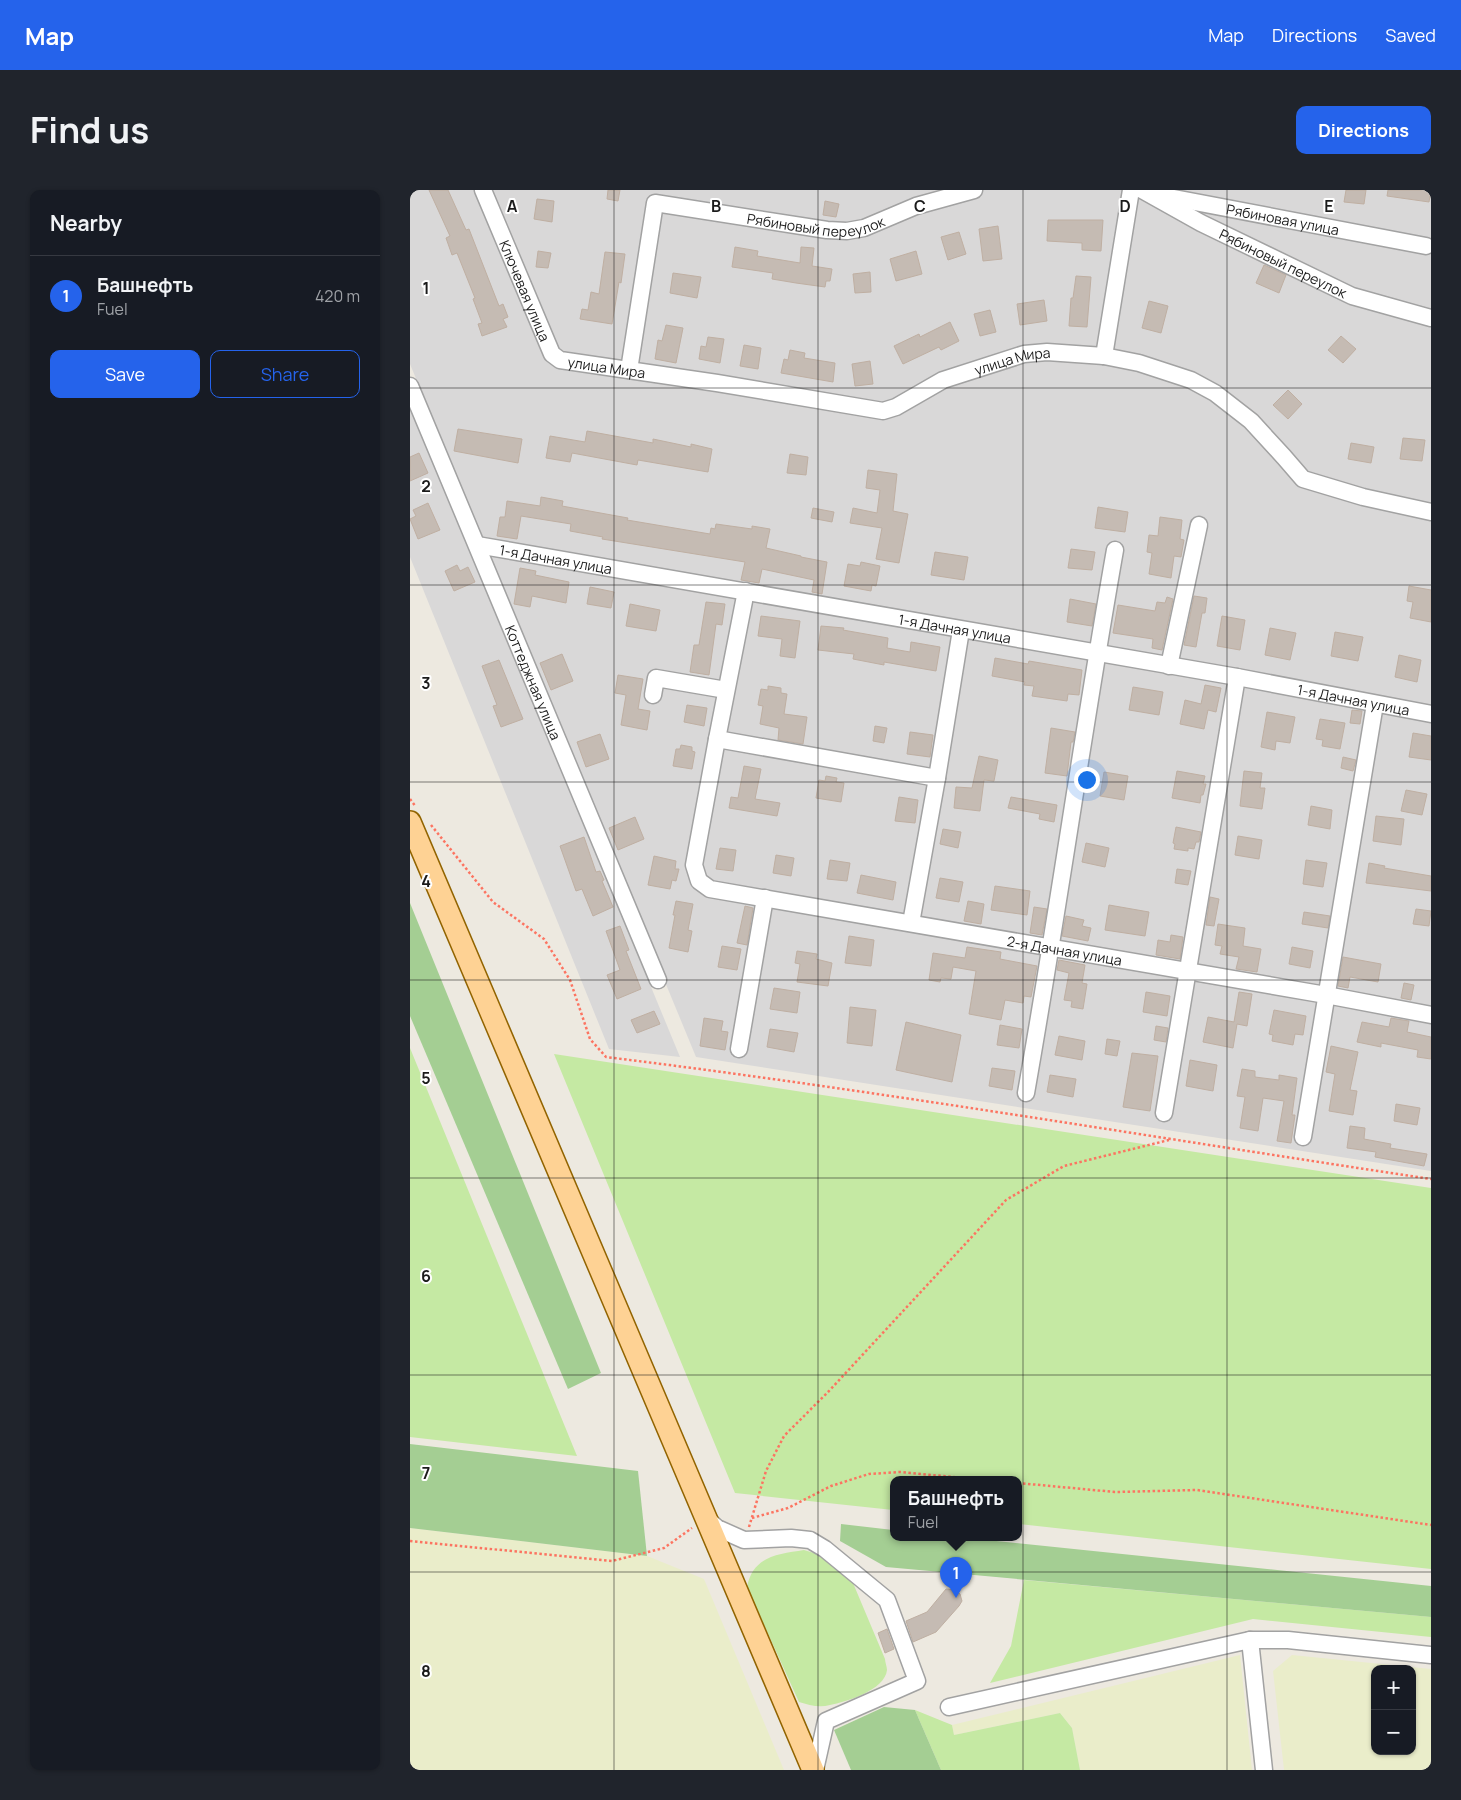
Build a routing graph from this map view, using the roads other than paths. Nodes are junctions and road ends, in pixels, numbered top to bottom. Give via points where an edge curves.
1 (483, 190) edge
2 (974, 190) edge
3 (1131, 190) edge
4 (1142, 190) edge
5 (1426, 246) dead end
6 (1431, 318) edge
7 (1104, 356) junction
8 (560, 360) joint
9 (629, 370) junction
10 (410, 386) edge
11 (1431, 512) edge
12 (1199, 525) dead end
13 (477, 546) junction
14 (1115, 550) dead end
15 (746, 592) junction
16 (961, 630) junction
17 (1097, 652) junction
18 (1169, 666) junction
19 (1236, 677) junction
20 (726, 690) junction
21 (653, 695) dead end
22 (1375, 704) junction
23 (1431, 714) edge
24 (717, 739) junction
25 (937, 778) junction
26 (420, 818) edge
27 (765, 898) junction
28 (911, 923) junction
29 (1052, 948) junction
30 (1188, 971) junction
31 (658, 980) dead end
32 (1326, 995) junction
33 (1431, 1014) edge
34 (739, 1049) dead end
35 (1026, 1093) dead end
36 (1164, 1113) dead end
37 (1303, 1137) dead end
38 (711, 1523) junction
39 (1250, 1640) junction
40 (1431, 1655) edge
41 (949, 1707) dead end
42 (816, 1768) edge
43 (1264, 1770) edge

1 - 8 street, Ключевая улица via 552,354
2 - 9 street, Рябиновый переулок via 916,206 864,228 847,231 655,203
3 - 7 street
4 - 5 street, Рябиновая улица
4 - 6 street, Рябиновый переулок via 1201,223 1352,296
7 - 9 street, улица Мира via 1048,352 1024,354 943,380 896,407 883,410
7 - 11 street, улица Мира via 1140,363 1191,380 1215,393 1251,422 1303,479 1363,498
8 - 9 street, улица Мира
10 - 13 street, Коттеджная улица
12 - 18 street
13 - 15 street, 1-я Дачная улица
13 - 31 street, Коттеджная улица
14 - 17 street
15 - 16 street, 1-я Дачная улица
15 - 20 street
16 - 17 street, 1-я Дачная улица
16 - 25 street
17 - 18 street, 1-я Дачная улица
17 - 29 street
18 - 19 street, 1-я Дачная улица
19 - 22 street, 1-я Дачная улица
19 - 30 street
20 - 21 street via 656,678
20 - 24 street
22 - 23 street, 1-я Дачная улица
22 - 32 street
24 - 25 street
24 - 27 street, 2-я Дачная улица via 694,865 699,881 710,889
25 - 28 street
26 - 38 main road via 574,1207
27 - 28 street, 2-я Дачная улица
27 - 34 street
28 - 29 street, 2-я Дачная улица
29 - 30 street, 2-я Дачная улица
29 - 35 street
30 - 32 street, 2-я Дачная улица
30 - 36 street
32 - 33 street, 2-я Дачная улица
32 - 37 street
38 - 42 main road
38 - 42 street via 744,1540 810,1540 826,1549 888,1600 917,1681 826,1721
39 - 40 street via 1288,1640
39 - 41 street
39 - 43 street

